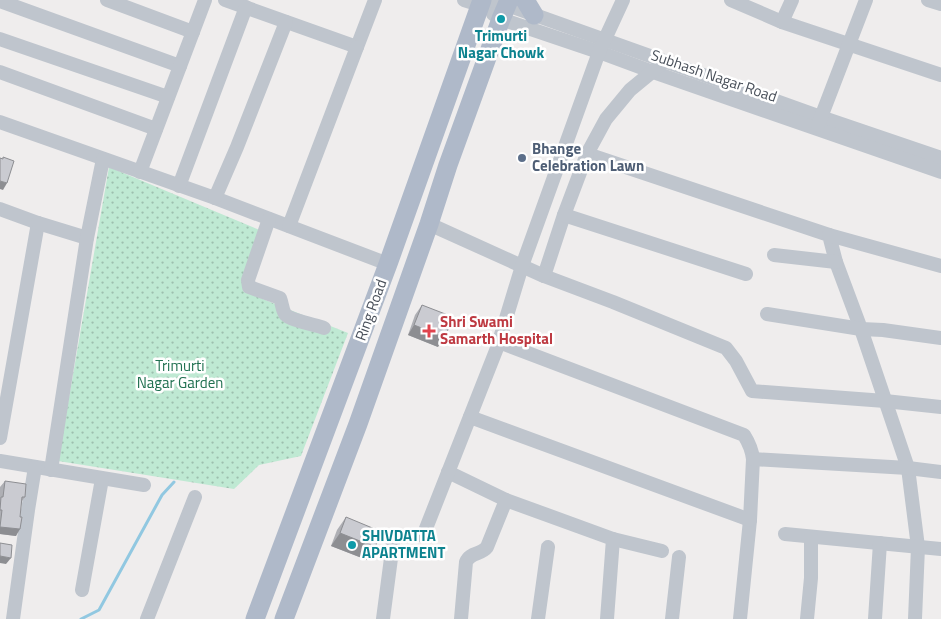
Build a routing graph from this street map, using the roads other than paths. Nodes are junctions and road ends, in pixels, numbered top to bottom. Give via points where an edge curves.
1 (106, 0) edge
2 (205, 0) edge
3 (226, 0) edge
4 (375, 0) edge
5 (622, 0) edge
6 (731, 0) edge
7 (792, 0) edge
8 (866, 0) edge
9 (0, 1) edge
10 (476, 2) edge
11 (246, 7) junction
12 (515, 8) edge
13 (286, 22) junction
14 (782, 22) junction
15 (193, 32) junction
16 (0, 39) edge
17 (849, 44) junction
18 (357, 46) junction
19 (602, 47) junction
20 (664, 62) junction
21 (180, 66) junction
22 (0, 72) edge
23 (653, 72) junction
24 (941, 75) edge
25 (168, 97) junction
26 (0, 122) edge
27 (818, 123) junction
28 (156, 128) junction
29 (588, 154) junction
30 (941, 158) edge
31 (103, 159) junction
32 (140, 172) junction
33 (941, 172) edge
34 (179, 186) junction
35 (215, 198) junction
36 (0, 208) edge
37 (564, 215) junction
38 (269, 219) junction
39 (38, 223) junction
40 (429, 224) junction
41 (289, 226) junction
42 (829, 235) junction
43 (88, 238) junction
44 (774, 255) dead end
45 (836, 262) junction
46 (388, 264) junction
47 (941, 266) edge
48 (534, 271) junction
49 (746, 274) dead end
50 (767, 314) dead end
51 (324, 328) dead end
52 (861, 329) junction
53 (941, 338) edge
54 (499, 342) junction
55 (885, 401) junction
56 (941, 406) edge
57 (470, 418) junction
58 (0, 438) edge
59 (753, 459) junction
60 (0, 461) edge
61 (35, 467) junction
62 (908, 468) junction
63 (51, 470) junction
64 (448, 472) junction
65 (941, 472) edge
66 (102, 479) junction
67 (144, 485) dead end
68 (195, 497) dead end
69 (506, 500) junction
70 (750, 520) junction
71 (785, 534) dead end
72 (423, 536) dead end
73 (811, 537) junction
74 (613, 539) junction
75 (392, 543) dead end
76 (880, 543) junction
77 (548, 547) dead end
78 (918, 547) junction
79 (941, 548) edge
80 (662, 551) dead end
81 (679, 557) dead end
82 (82, 590) dead end
83 (13, 619) edge
84 (147, 619) edge
85 (255, 619) edge
86 (284, 619) edge
87 (383, 619) edge
88 (460, 619) edge
89 (538, 619) edge
90 (607, 619) edge
91 (672, 619) edge
92 (740, 619) edge
93 (807, 619) edge
94 (875, 619) edge
95 (915, 619) edge

1 - 15 street
2 - 15 street
3 - 11 street
4 - 18 street
5 - 19 street
6 - 14 street
7 - 14 street
8 - 17 street
9 - 21 street
10 - 12 street
10 - 46 main road, Ring Road via 437,130
11 - 13 street
11 - 34 street
12 - 19 street, Subhash Nagar Road
12 - 19 street
12 - 40 main road via 448,165
13 - 18 street
13 - 35 street
14 - 17 street
15 - 21 street
16 - 25 street
17 - 24 street
17 - 27 street
18 - 41 street
19 - 20 street
19 - 23 street, Subhash Nagar Road
19 - 48 street
20 - 23 street
20 - 27 street
21 - 25 street
22 - 28 street
23 - 27 street, Subhash Nagar Road
23 - 29 street via 630,90 606,119
25 - 28 street
26 - 31 street
27 - 30 street
27 - 33 street, Subhash Nagar Road
28 - 32 street
29 - 37 street
29 - 42 street
31 - 32 street
31 - 43 street
32 - 34 street
34 - 35 street
35 - 38 street
36 - 39 street
37 - 48 street
37 - 49 street
38 - 41 street
38 - 51 street via 248,280 250,287 280,298 285,313 290,317
39 - 43 street
39 - 58 street
40 - 48 street
40 - 86 main road
41 - 46 street
42 - 45 street
42 - 47 street
43 - 63 street
44 - 45 street
45 - 52 street
46 - 85 main road, Ring Road
48 - 54 street
48 - 55 street via 726,348 752,392
50 - 52 street
52 - 53 street
52 - 55 street
54 - 57 street
54 - 59 street via 744,435
55 - 56 street
55 - 62 street
57 - 64 street
57 - 70 street
59 - 62 street
59 - 70 street
60 - 61 street
61 - 63 street
61 - 83 street
62 - 65 street
62 - 78 street
63 - 66 street
64 - 69 street
64 - 72 street
66 - 67 street
66 - 82 street
68 - 84 street
69 - 74 street
69 - 88 street via 487,547 471,555 466,562
70 - 92 street
71 - 73 street
73 - 76 street
73 - 93 street
74 - 80 street
74 - 90 street
75 - 87 street
76 - 78 street
76 - 94 street
77 - 89 street
78 - 79 street
78 - 95 street
81 - 91 street

